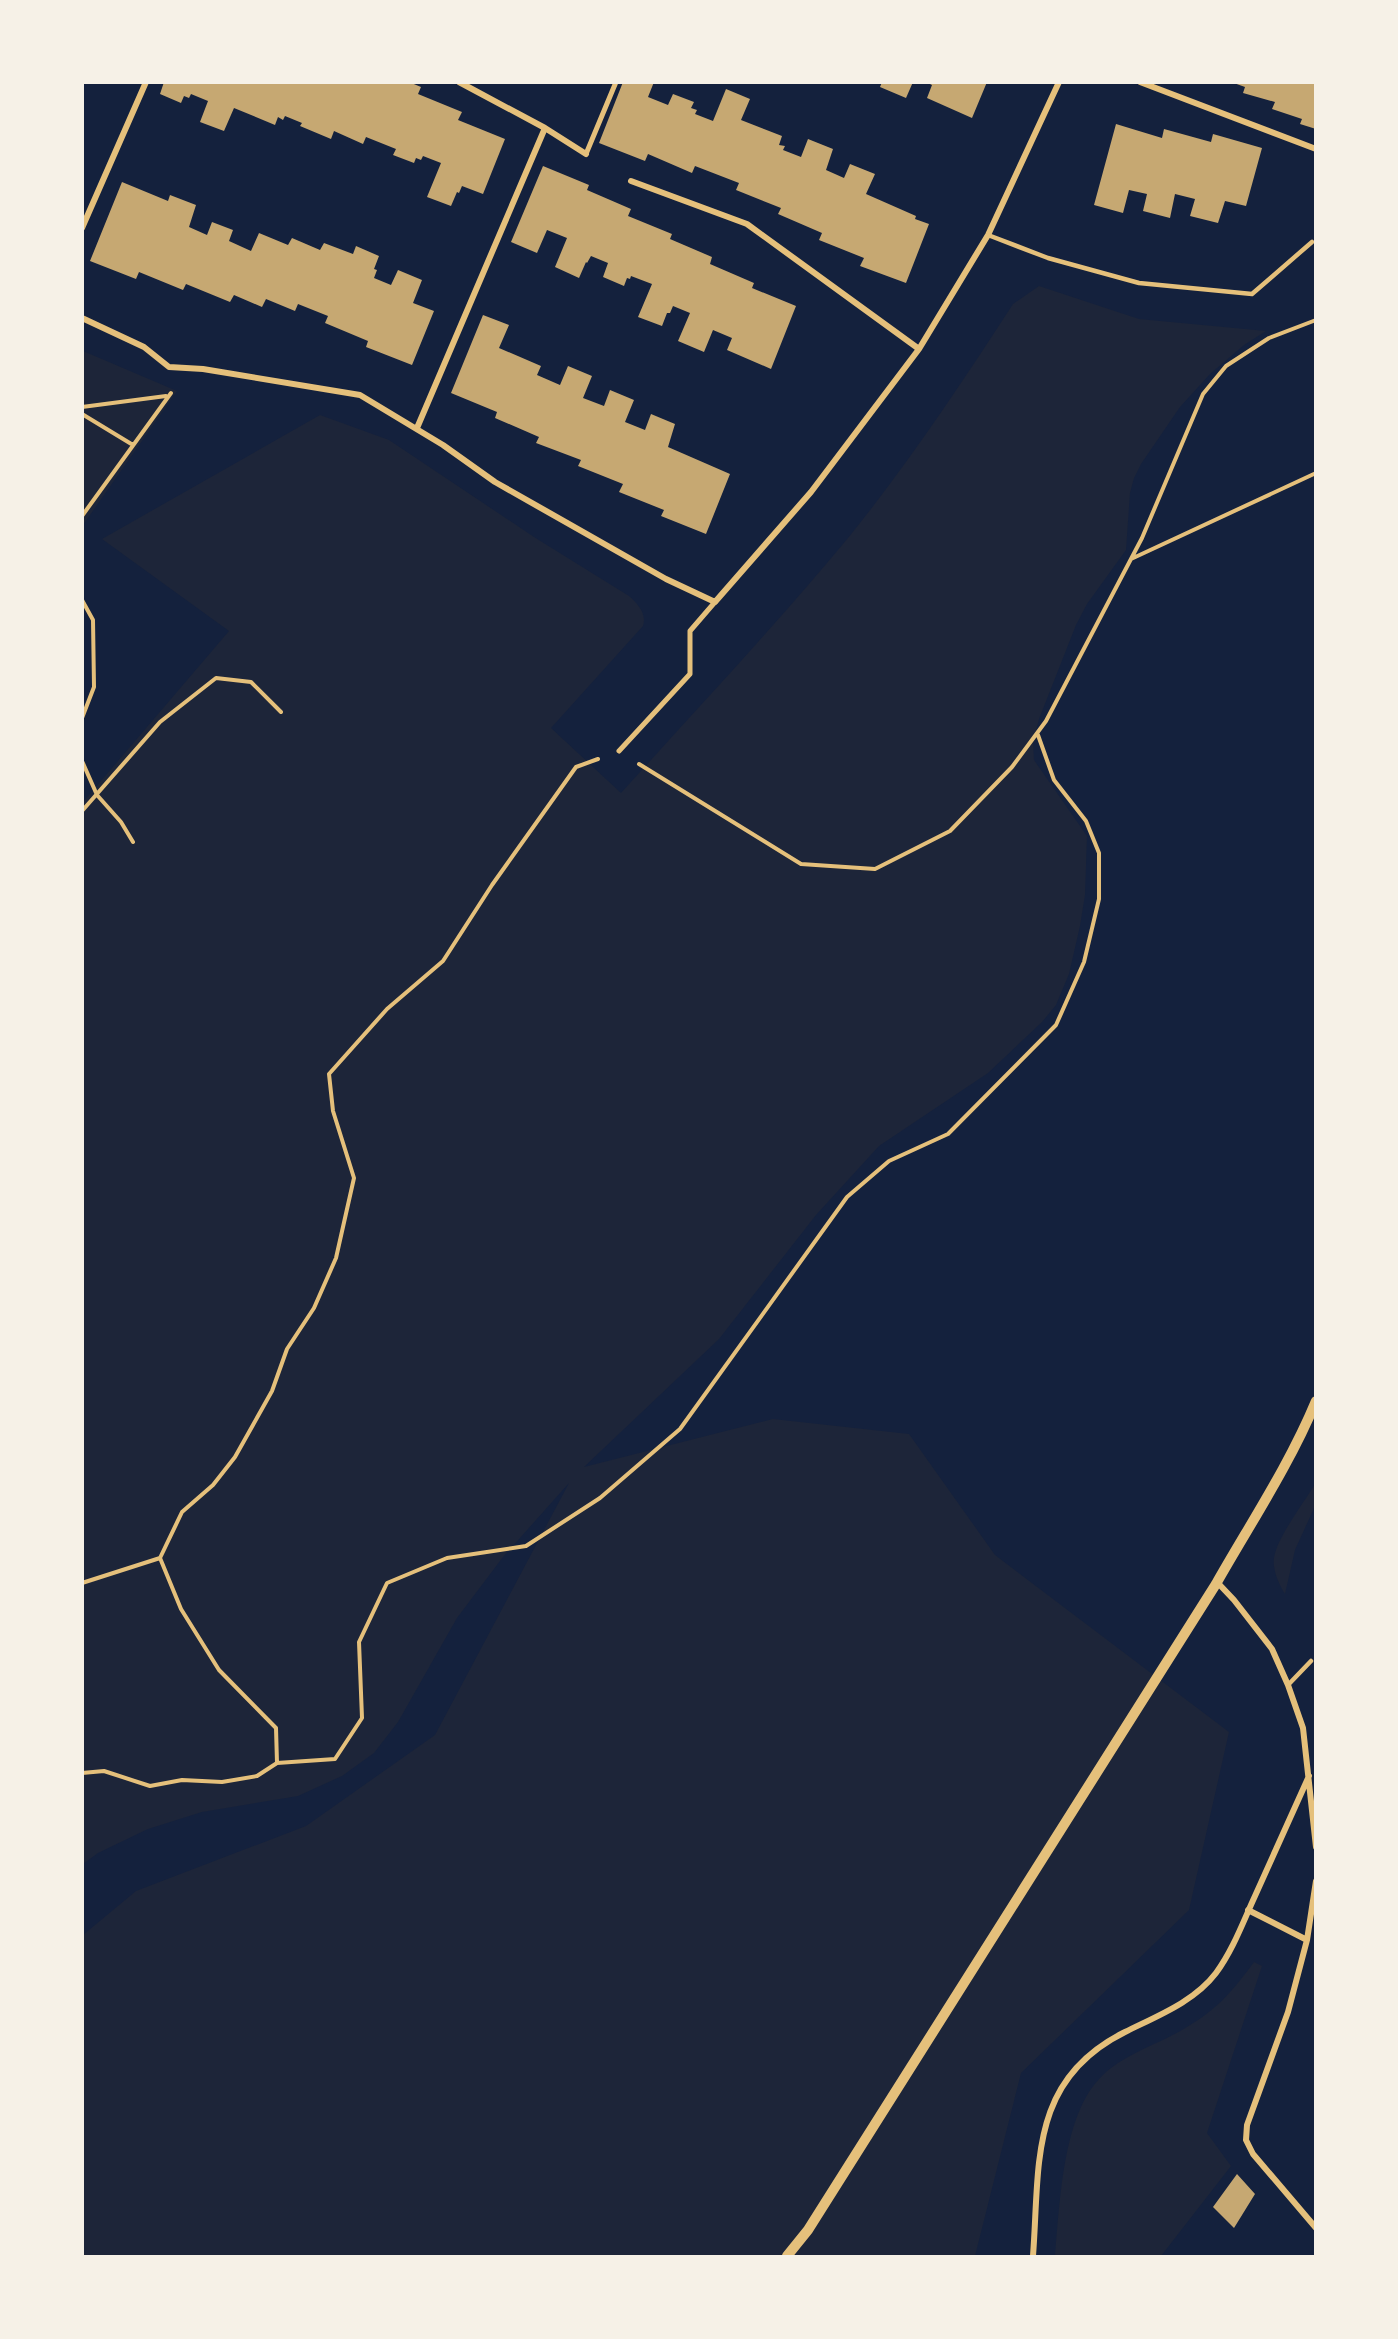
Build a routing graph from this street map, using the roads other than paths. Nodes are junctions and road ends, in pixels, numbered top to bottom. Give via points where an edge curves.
1 (146, 82) edge
2 (459, 82) edge
3 (616, 82) edge
4 (1059, 82) edge
5 (1140, 82) edge
6 (545, 128) junction
7 (1316, 149) edge
8 (586, 154) joint
9 (631, 181) dead end
10 (82, 228) edge
11 (988, 236) junction
12 (1312, 242) dead end
13 (82, 318) edge
14 (919, 349) junction
15 (417, 428) junction
16 (715, 602) junction
17 (619, 751) road end
18 (1316, 1401) edge
19 (1217, 1582) junction
20 (1311, 1661) dead end
21 (1288, 1685) junction
22 (1309, 1776) junction
23 (1316, 1846) edge
24 (1316, 1881) edge
25 (1248, 1910) junction
26 (1307, 1940) junction
27 (1316, 2228) edge
28 (787, 2256) edge
29 (1033, 2256) edge

1 - 10 street
2 - 6 street
3 - 8 street
4 - 11 street
5 - 7 street
6 - 8 street
6 - 15 street
9 - 14 street via 747,224
11 - 12 lane via 1048,258 1139,283 1252,294
11 - 14 street
13 - 15 street via 144,347 169,367 360,395
14 - 16 street via 811,492
15 - 16 street via 495,482 666,579
16 - 17 street via 690,631 690,674
18 - 19 street via 1264,1505
19 - 21 street via 1272,1648
19 - 28 street via 814,2220
20 - 21 lane
21 - 22 street via 1303,1728
22 - 23 street
22 - 25 street
24 - 26 street
25 - 26 street
25 - 29 street via 1215,1974 1183,2003 1097,2048 1075,2068 1058,2092 1039,2152
26 - 27 street via 1288,2012 1247,2125 1246,2140 1253,2154

